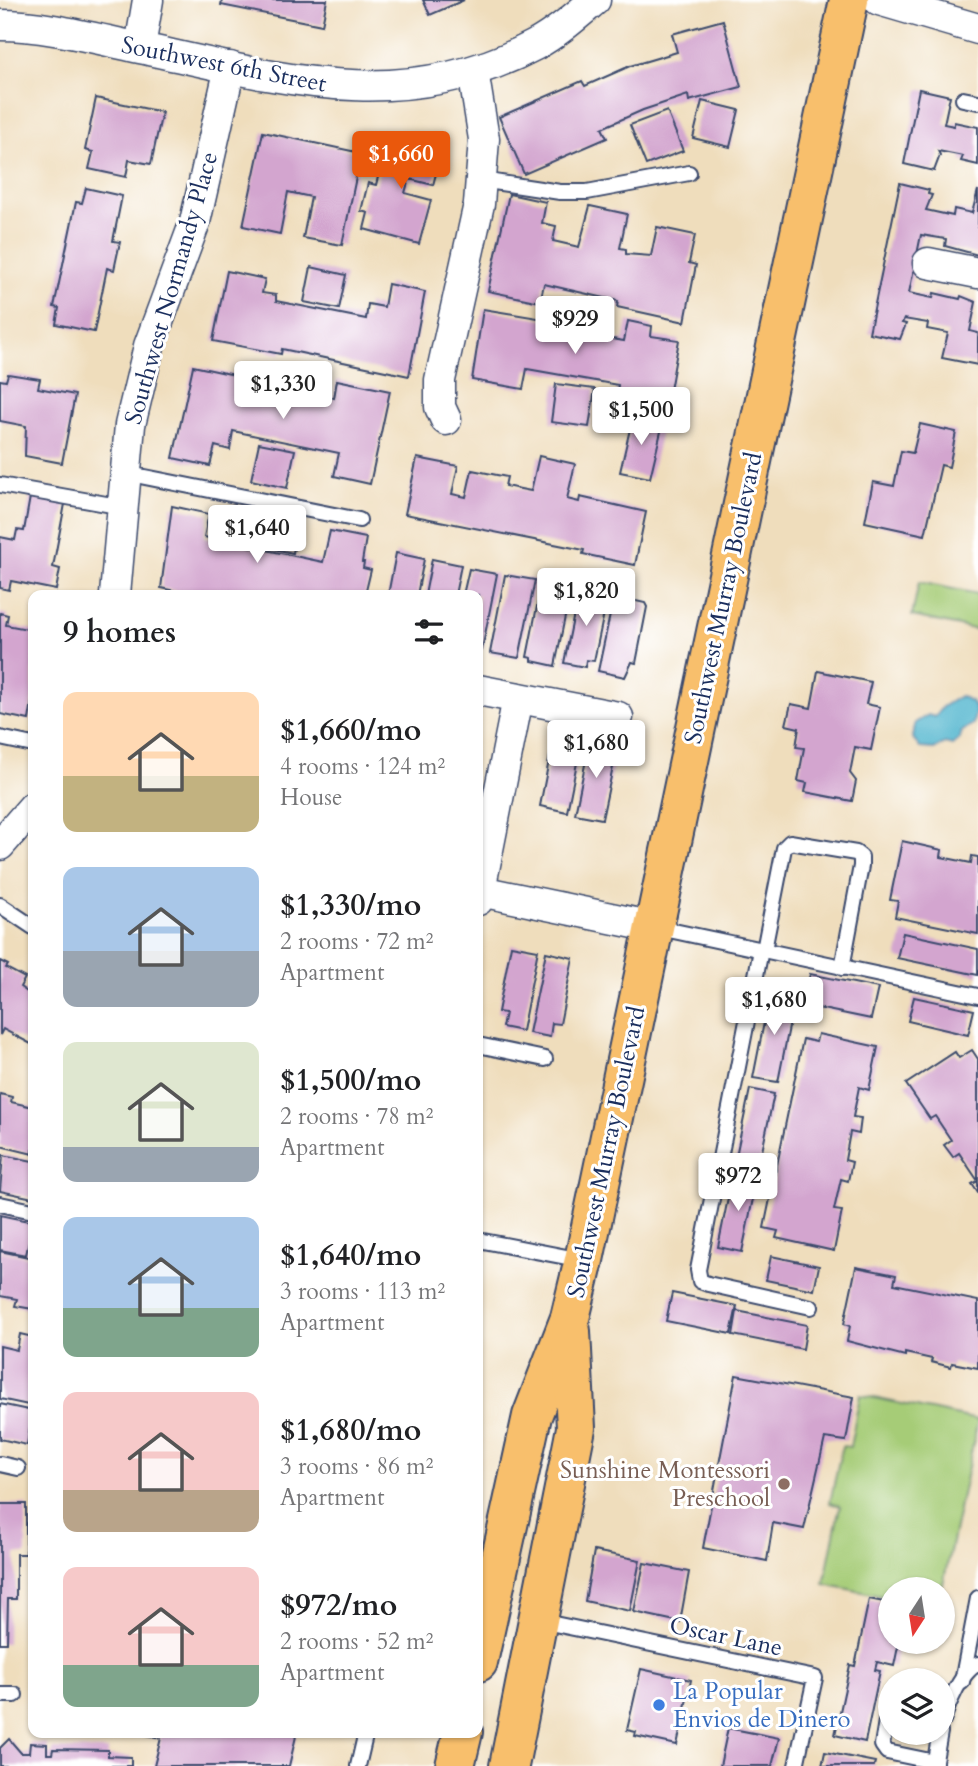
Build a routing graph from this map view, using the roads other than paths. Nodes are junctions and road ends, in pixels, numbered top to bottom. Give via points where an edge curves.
1 (148, 0) edge
2 (595, 0) edge
3 (849, 0) edge
4 (879, 0) edge
5 (0, 25) edge
6 (978, 29) edge
7 (139, 47) junction
8 (230, 67) junction
9 (473, 71) junction
10 (963, 99) dead end
11 (978, 102) edge
12 (689, 173) dead end
13 (481, 180) junction
14 (928, 263) dead end
15 (978, 273) edge
16 (446, 420) dead end
17 (125, 473) junction
18 (0, 485) edge
19 (122, 507) junction
20 (359, 520) dead end
21 (115, 590) edge
22 (483, 691) edge
23 (518, 698) junction
24 (618, 717) dead end
25 (0, 738) edge
26 (28, 744) edge
27 (28, 813) edge
28 (0, 845) edge
29 (483, 875) edge
30 (483, 896) edge
31 (0, 905) edge
32 (28, 924) edge
33 (654, 927) junction
34 (763, 950) junction
35 (842, 968) junction
36 (978, 996) edge
37 (483, 1046) edge
38 (545, 1059) dead end
39 (0, 1204) edge
40 (28, 1210) edge
41 (483, 1241) edge
42 (583, 1260) junction
43 (811, 1307) dead end
44 (570, 1318) junction
45 (0, 1464) edge
46 (18, 1468) dead end
47 (978, 1598) edge
48 (540, 1621) junction
49 (483, 1626) edge
50 (978, 1664) edge
51 (962, 1682) junction
52 (0, 1695) edge
53 (15, 1695) dead end
54 (955, 1696) edge
55 (365, 1738) edge
56 (462, 1738) edge
57 (882, 1745) edge
58 (938, 1745) edge
59 (934, 1764) edge
60 (358, 1766) edge
61 (455, 1766) edge
62 (509, 1766) edge
63 (796, 1766) edge

1 - 7 street
2 - 9 street, Southwest 6th Street via 534,46
3 - 33 main road, Southwest Murray Boulevard
4 - 6 street
5 - 7 street, Southwest 6th Street
7 - 8 street, Southwest 6th Street
8 - 9 street, Southwest 6th Street via 341,87 404,85
8 - 17 street, Southwest Normandy Place via 195,222 149,346 130,425
9 - 13 street via 484,139
10 - 11 lane
12 - 13 lane via 587,192
13 - 16 street via 440,380 440,407
14 - 15 street
17 - 19 street, Southwest Normandy Place
17 - 20 lane
18 - 19 lane
19 - 21 street, Southwest Normandy Place
22 - 23 street
23 - 24 street
23 - 29 street
25 - 26 lane
27 - 28 street
30 - 33 street
31 - 32 lane
33 - 34 lane
33 - 42 main road, Southwest Murray Boulevard
34 - 35 lane
34 - 35 lane via 784,848 790,842 856,853 861,866
34 - 43 lane via 698,1270 700,1281 708,1284
35 - 36 lane
37 - 38 lane
39 - 40 lane
41 - 42 lane
42 - 44 main road, Southwest Murray Boulevard
44 - 48 main road, Southwest Murray Boulevard via 576,1428
44 - 49 main road, Southwest Murray Boulevard via 532,1416
45 - 46 lane
47 - 51 lane
48 - 62 main road, Southwest Murray Boulevard
48 - 63 lane, Oscar Lane via 815,1678
50 - 51 lane
51 - 54 lane
52 - 53 lane
55 - 60 lane
56 - 61 main road
57 - 59 lane via 887,1752
58 - 59 lane

